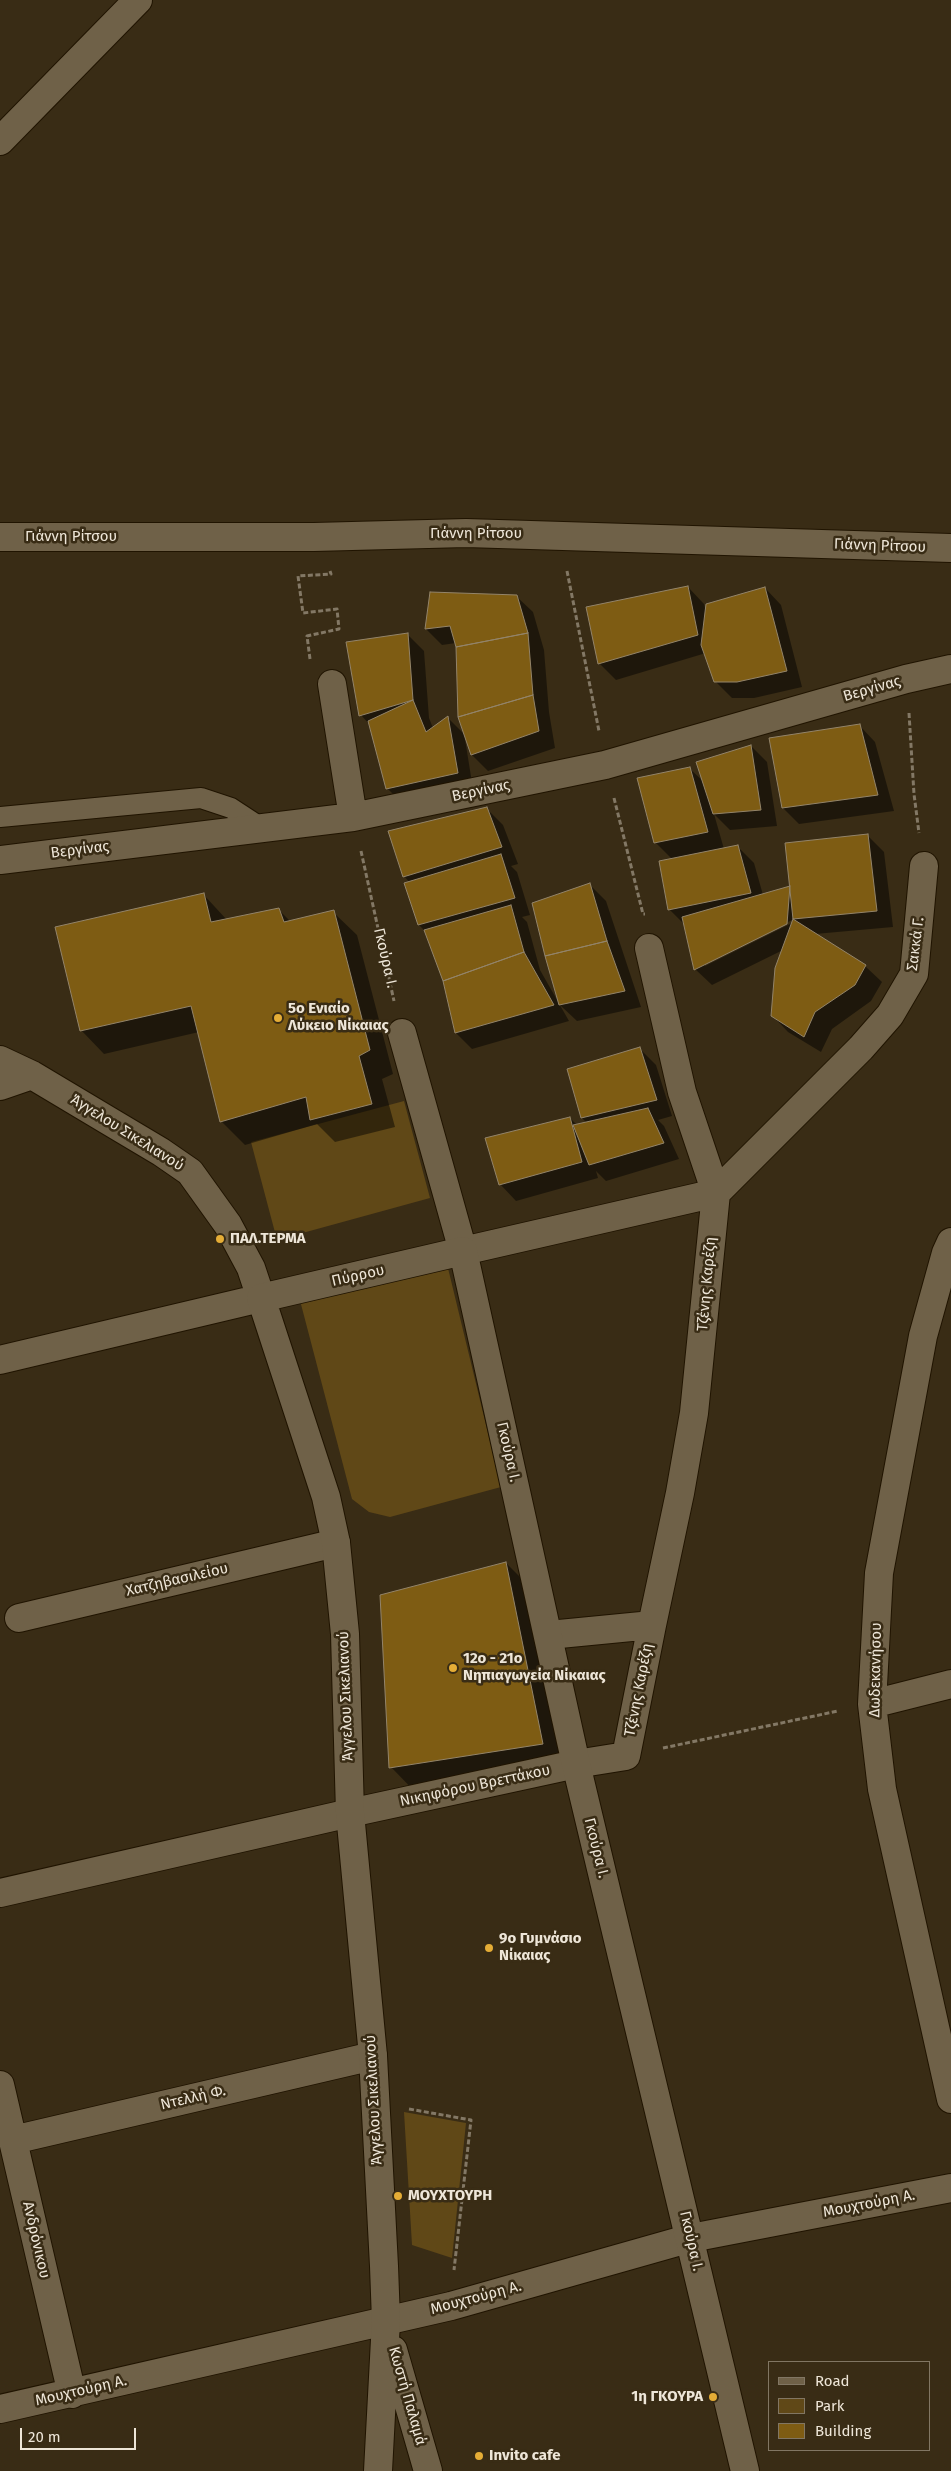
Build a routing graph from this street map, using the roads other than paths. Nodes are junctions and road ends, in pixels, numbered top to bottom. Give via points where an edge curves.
1 (138, 0) edge
2 (0, 141) edge
3 (0, 537) edge
4 (951, 548) edge
5 (951, 669) edge
6 (332, 684) road end
7 (0, 817) edge
8 (353, 817) junction
9 (260, 828) junction
10 (0, 860) edge
11 (924, 866) road end
12 (649, 948) dead end
13 (402, 1033) road end
14 (0, 1060) edge
15 (32, 1075) junction
16 (0, 1086) edge
17 (716, 1192) junction
18 (951, 1242) edge
19 (463, 1252) junction
20 (261, 1298) junction
21 (0, 1360) edge
22 (336, 1543) junction
23 (19, 1618) dead end
24 (652, 1625) junction
25 (549, 1635) junction
26 (951, 1684) edge
27 (872, 1704) junction
28 (626, 1756) joint
29 (576, 1764) junction
30 (350, 1814) junction
31 (0, 1893) edge
32 (373, 2056) junction
33 (0, 2085) edge
34 (951, 2099) edge
35 (13, 2140) junction
36 (951, 2188) edge
37 (691, 2238) junction
38 (386, 2321) junction
39 (72, 2394) junction
40 (0, 2409) edge
41 (378, 2471) edge
42 (428, 2471) edge
43 (745, 2471) edge

1 - 2 street
3 - 4 street, Γιάννη Ρίτσου via 314,537 466,533
5 - 8 street, Βεργίνας via 605,765
6 - 8 street
7 - 9 lane via 201,798 231,808
8 - 9 street, Βεργίνας
9 - 10 street, Βεργίνας
11 - 17 street, Σακκά Γ. via 914,974 890,1014 861,1048
12 - 17 street, Τζένης Καρέζη via 682,1092
13 - 19 street, Γκούρα Ι.
14 - 15 street, Άγγελου Σικελιανού
15 - 16 street
15 - 20 street, Άγγελου Σικελιανού via 190,1172 228,1225 251,1268
17 - 19 street, Πύρρου
17 - 24 street, Τζένης Καρέζη via 694,1413
18 - 27 street, Δωδεκανήσου via 923,1336 879,1573
19 - 20 street, Πύρρου
19 - 25 street, Γκούρα Ι.
20 - 21 street, Πύρρου
20 - 22 street, Άγγελου Σικελιανού via 326,1497
22 - 23 street, Χατζηβασιλείου
22 - 30 street, Άγγελου Σικελιανού via 345,1634
24 - 25 street, Τζένης Καρέζη
24 - 28 street, Τζένης Καρέζη
25 - 29 street, Γκούρα Ι.
26 - 27 street
27 - 34 street, Δωδεκανήσου via 882,1790
28 - 29 street, Νικηφόρου Βρεττάκου
29 - 30 street, Νικηφόρου Βρεττάκου
29 - 37 street, Γκούρα Ι.
30 - 31 street, Νικηφόρου Βρεττάκου
30 - 32 street, Άγγελου Σικελιανού
32 - 35 street, Ντελλή Φ.
32 - 38 street, Άγγελου Σικελιανού
33 - 35 street, Ανδρόνικου
35 - 39 street, Ανδρόνικου
36 - 37 street, Μουχτούρη Α.
37 - 38 street, Μουχτούρη Α.
37 - 43 street, Γκούρα Ι.
38 - 39 street, Μουχτούρη Α.
38 - 41 street, Άγγελου Σικελιανού
38 - 42 street, Κωστή Παλαμά
39 - 40 street, Μουχτούρη Α.

